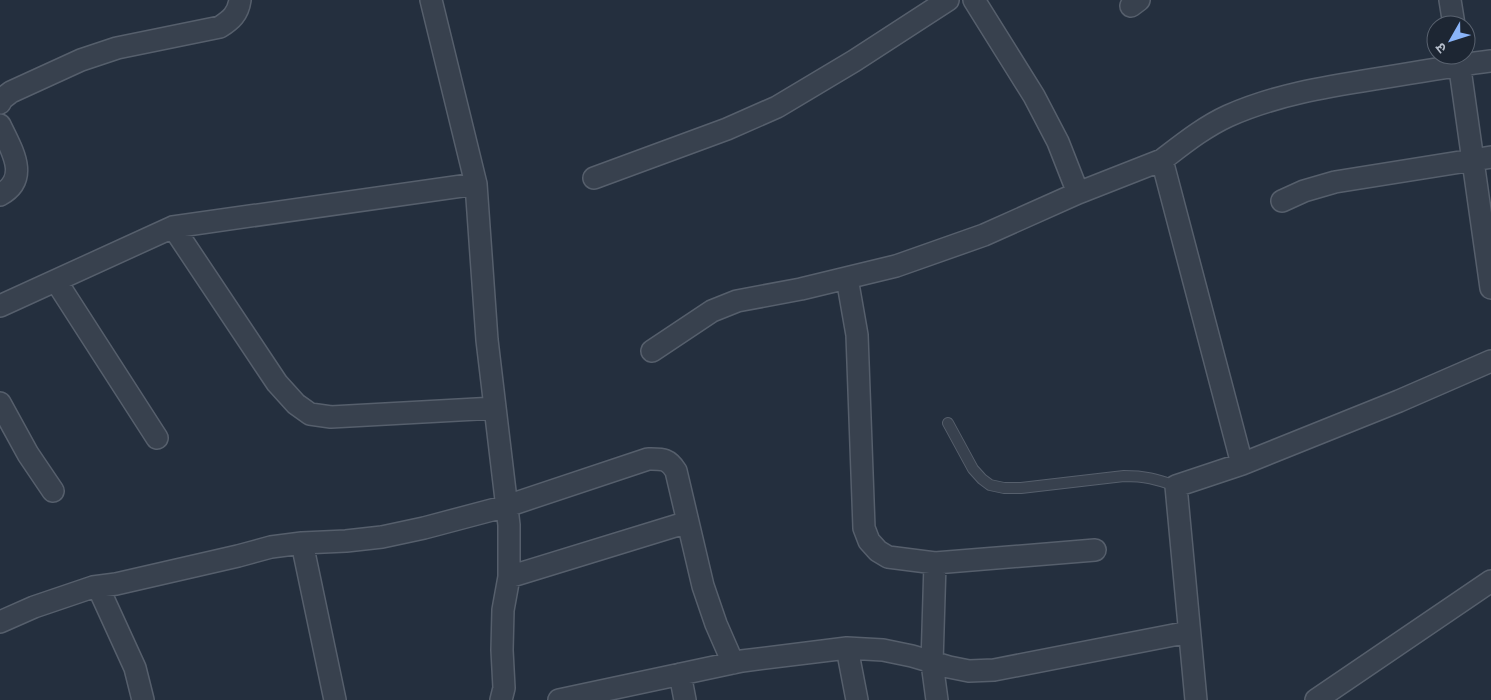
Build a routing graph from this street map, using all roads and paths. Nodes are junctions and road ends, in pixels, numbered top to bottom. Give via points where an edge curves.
1 (240, 0) edge
2 (431, 0) edge
3 (948, 0) edge
4 (974, 0) edge
5 (1450, 0) edge
6 (1452, 15) edge
7 (1476, 61) edge
8 (1491, 61) edge
9 (1434, 65) edge
10 (1460, 65) edge
11 (0, 102) edge
12 (0, 125) edge
13 (1482, 159) edge
14 (1162, 160) junction
15 (594, 178) dead end
16 (476, 184) junction
17 (1078, 193) junction
18 (0, 195) edge
19 (1282, 201) dead end
20 (174, 227) junction
21 (848, 278) junction
22 (56, 281) junction
23 (1491, 288) edge
24 (0, 306) edge
25 (652, 350) dead end
26 (1491, 361) edge
27 (0, 403) edge
28 (495, 408) junction
29 (948, 423) dead end
30 (157, 438) dead end
31 (1242, 464) junction
32 (1176, 486) junction
33 (54, 491) dead end
34 (507, 506) junction
35 (688, 522) junction
36 (302, 542) junction
37 (1095, 550) dead end
38 (935, 563) junction
39 (509, 577) junction
40 (1491, 581) edge
41 (98, 587) junction
42 (0, 622) edge
43 (1189, 632) junction
44 (846, 648) junction
45 (733, 662) junction
46 (932, 663) junction
47 (680, 674) junction
48 (143, 700) edge
49 (335, 700) edge
50 (501, 700) edge
51 (559, 700) edge
52 (685, 700) edge
53 (857, 700) edge
54 (938, 700) edge
55 (1196, 700) edge
56 (1316, 700) edge

1 - 11 street via 231,20 220,27 117,48 81,60 11,92
2 - 16 street
3 - 15 street via 777,107
4 - 17 street via 1034,96 1058,142
5 - 6 street
7 - 8 street
9 - 14 street via 1289,94 1254,105 1226,117
10 - 13 street
12 - 18 street via 14,155 17,172 16,181
13 - 19 street via 1335,182
13 - 23 street
14 - 17 street
14 - 31 street
16 - 20 street
16 - 28 street
17 - 21 street via 984,235 896,266
20 - 22 street
20 - 28 street via 277,383 310,414 331,417
21 - 25 street via 801,290 766,294 712,310
21 - 38 street via 857,334 864,528 878,552 888,557
22 - 24 street
22 - 30 street
26 - 31 street
27 - 33 street via 28,454
28 - 34 street
29 - 32 lane via 973,469 990,485 1021,488 1139,476
31 - 32 street
32 - 43 street
34 - 35 street via 648,459 662,459 671,463 676,471
34 - 36 street via 382,537
34 - 39 street
35 - 39 street
35 - 45 street via 703,586
36 - 41 street
36 - 49 street
37 - 38 street
38 - 46 street
39 - 50 street via 503,610 504,688
40 - 56 street
41 - 42 street via 34,607
41 - 48 street via 135,668
43 - 46 street via 994,670 969,671
43 - 55 street
44 - 45 street
44 - 46 street via 884,650
44 - 53 street
45 - 47 street
46 - 54 street
47 - 51 street
47 - 52 street

